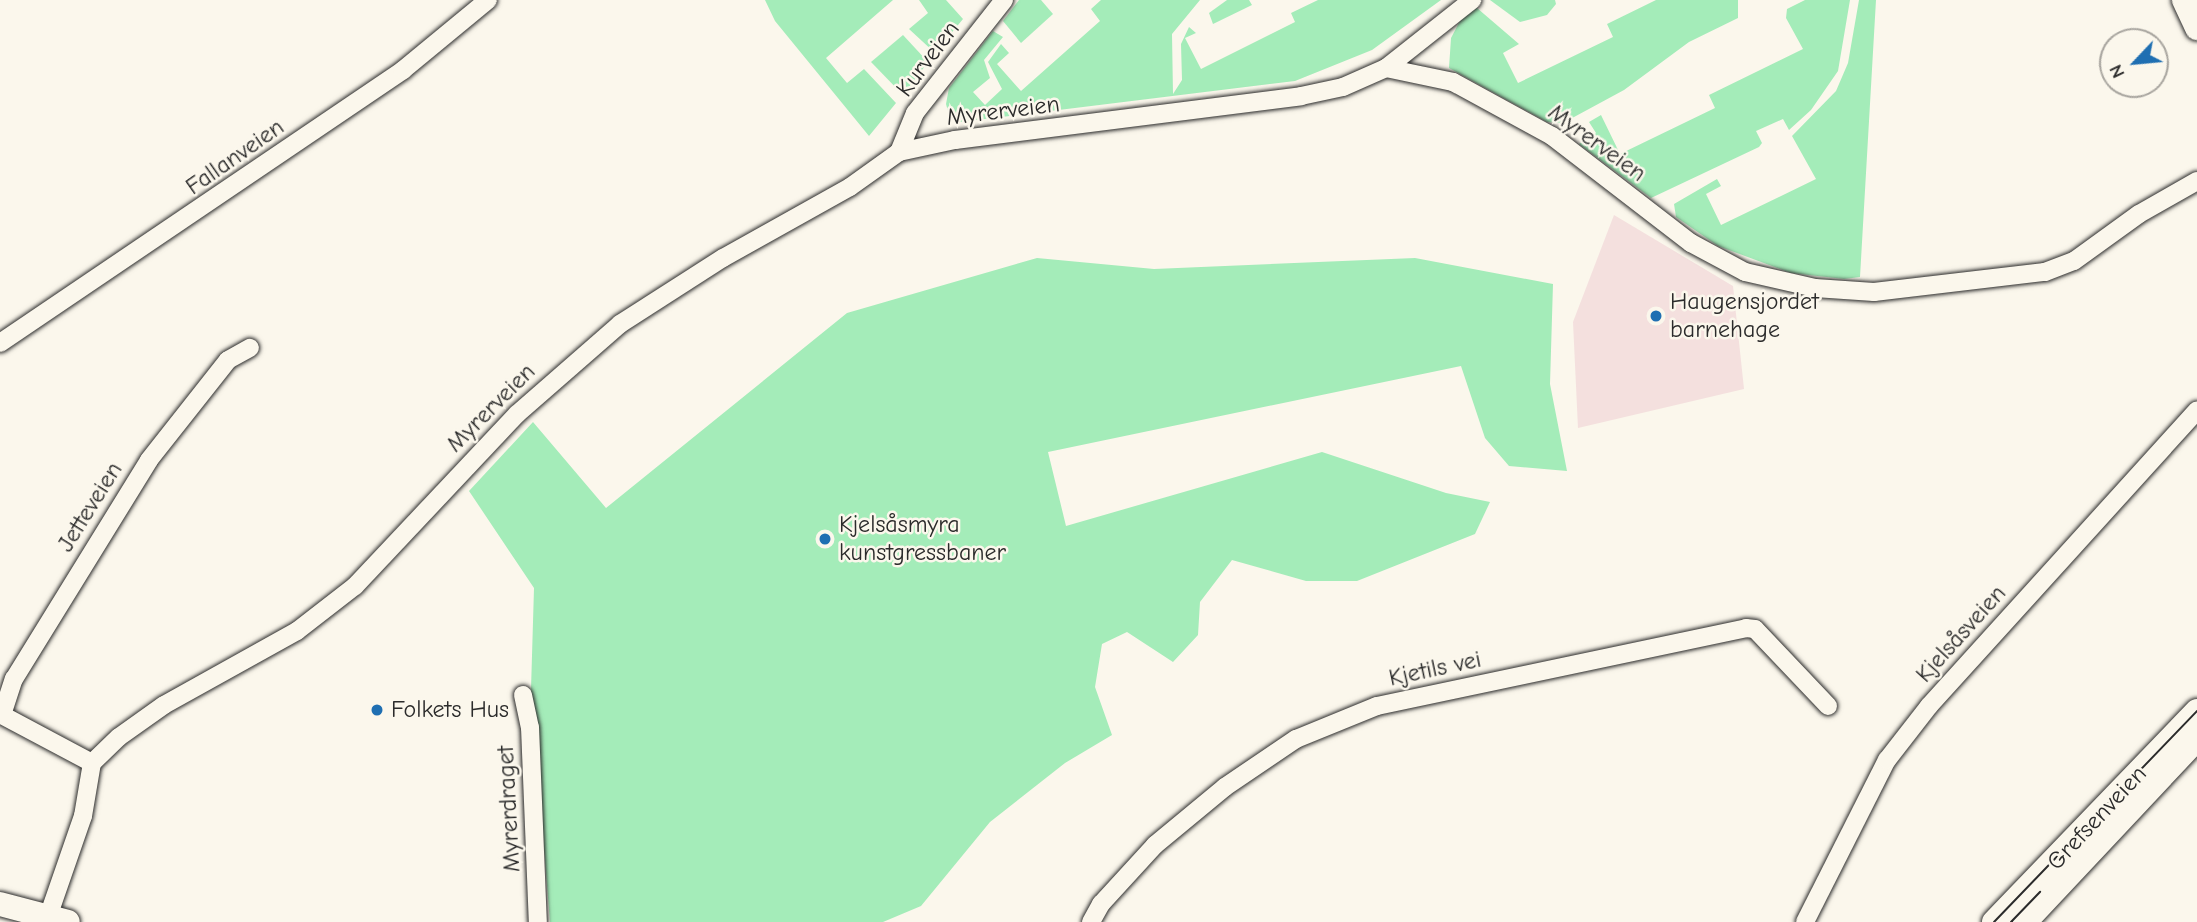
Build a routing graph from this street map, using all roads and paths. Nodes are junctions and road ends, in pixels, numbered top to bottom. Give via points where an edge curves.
1 (488, 0) edge
2 (1004, 0) edge
3 (1472, 0) edge
4 (2184, 0) edge
5 (2197, 28) edge
6 (1386, 68) junction
7 (899, 152) junction
8 (2197, 181) edge
9 (0, 343) edge
10 (250, 348) dead end
11 (2197, 410) edge
12 (523, 695) dead end
13 (1828, 706) dead end
14 (2197, 711) edge
15 (1, 714) edge
16 (2197, 739) edge
17 (92, 763) junction
18 (0, 904) edge
19 (58, 918) edge
20 (538, 922) edge
21 (1091, 922) edge
22 (1805, 922) edge
23 (1994, 922) edge
24 (2025, 922) edge

1 - 9 street, Fallanveien via 404,70
2 - 7 street, Kurveien via 915,113
3 - 6 street
4 - 5 main road
6 - 7 street, Myrerveien via 1343,87 1301,96 955,140
6 - 8 street, Myrerveien via 1453,82 1552,136 1646,210 1722,260 1745,272 1815,288 1874,292 2045,271 2074,261 2139,214
7 - 17 street, Myrerveien via 850,187 723,258 613,330 517,414 355,586 297,631 164,705
10 - 15 street, Jetteveien via 228,360 149,460 14,679
11 - 22 street, Kjelsåsveien via 1929,706 1887,760
12 - 20 street, Myrerdraget via 530,727
13 - 21 street, Kjetils vei via 1755,629 1746,628 1377,706 1296,739 1225,787 1155,845 1101,904
14 - 23 main road, Grefsenveien
15 - 17 street
16 - 24 main road, Grefsenveien
17 - 19 street
18 - 19 main road

